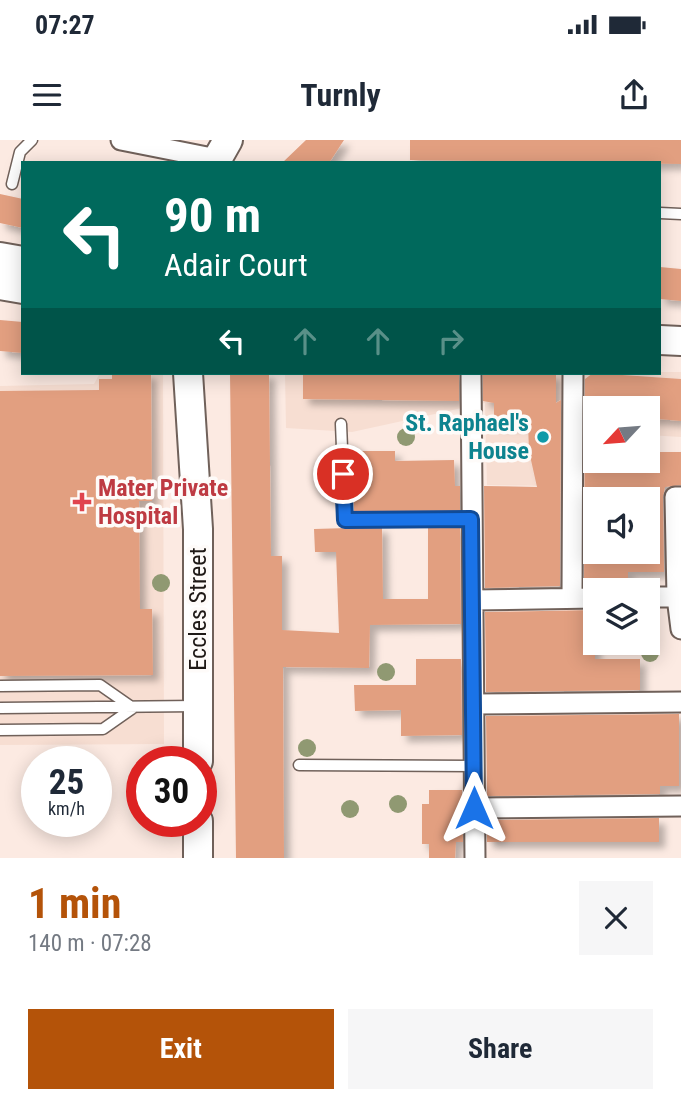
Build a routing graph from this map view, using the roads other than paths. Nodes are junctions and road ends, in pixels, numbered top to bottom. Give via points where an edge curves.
1 (32, 140) edge
2 (121, 140) edge
3 (220, 154) edge
4 (12, 184) dead end
5 (661, 213) edge
6 (681, 214) edge
7 (0, 257) edge
8 (21, 261) edge
9 (0, 285) edge
10 (21, 289) edge
11 (661, 340) edge
12 (681, 341) edge
13 (188, 375) edge
14 (471, 375) edge
15 (573, 375) edge
16 (341, 424) dead end
17 (681, 497) edge
18 (471, 519) junction
19 (660, 597) edge
20 (677, 597) junction
21 (572, 598) junction
22 (583, 598) edge
23 (473, 600) junction
24 (681, 629) edge
25 (0, 686) edge
26 (681, 702) edge
27 (474, 704) junction
28 (198, 706) junction
29 (0, 708) edge
30 (133, 708) junction
31 (0, 730) edge
32 (198, 746) edge
33 (299, 765) dead end
34 (474, 766) junction
35 (681, 806) edge
36 (474, 808) junction
37 (198, 837) edge
38 (198, 858) edge
39 (475, 858) edge

1 - 4 lane via 20,152
2 - 3 street
5 - 6 lane
7 - 8 street
9 - 10 street
11 - 12 street
13 - 28 street, Eccles Street via 198,529
14 - 18 street
15 - 21 street
16 - 18 lane via 345,520
17 - 20 street via 675,497
18 - 23 street
19 - 20 street
20 - 24 street
21 - 22 street
21 - 23 street
23 - 27 street
25 - 30 lane via 100,685
26 - 27 street
27 - 34 street
28 - 30 lane
28 - 32 street, Eccles Street
29 - 30 lane
30 - 31 lane via 103,729
33 - 34 lane
34 - 36 street
35 - 36 street
36 - 39 street
37 - 38 street

